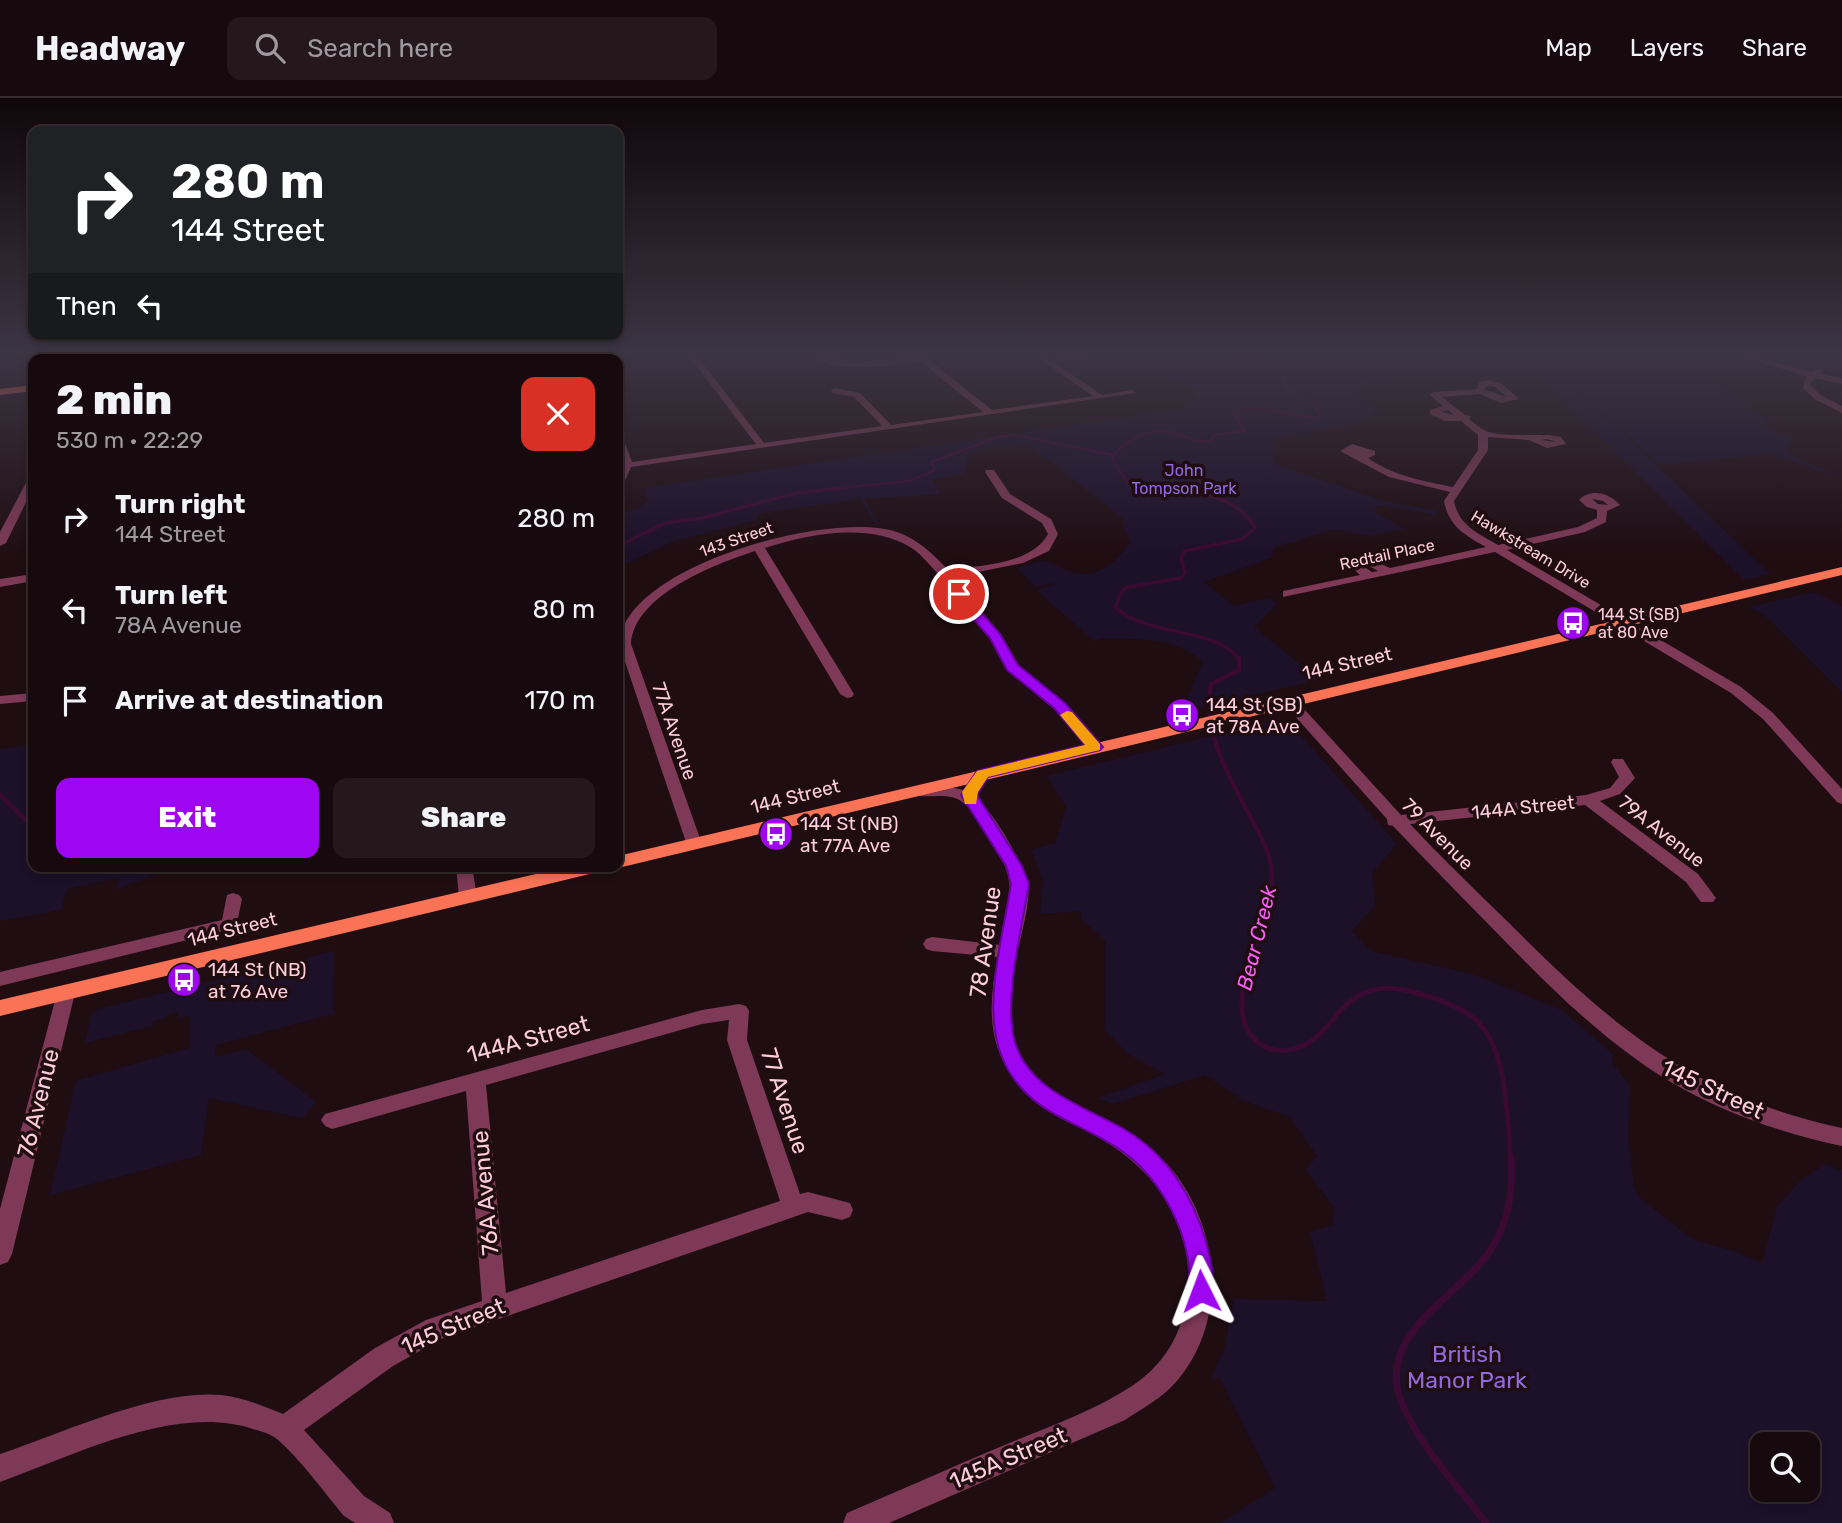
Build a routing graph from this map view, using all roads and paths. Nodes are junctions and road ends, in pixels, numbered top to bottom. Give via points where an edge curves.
1 (744, 422) edge
2 (884, 422) edge
3 (918, 422) edge
4 (1472, 422) edge
5 (888, 427) junction
6 (1483, 434) junction
7 (1533, 438) dead end
8 (762, 446) junction
9 (623, 451) edge
10 (1361, 457) dead end
11 (628, 464) junction
12 (990, 472) dead end
13 (623, 473) edge
14 (28, 489) edge
15 (1454, 490) junction
16 (1602, 508) dead end
17 (0, 543) edge
18 (758, 548) junction
19 (1494, 548) junction
20 (1842, 571) edge
21 (942, 575) junction
22 (28, 579) edge
23 (0, 583) edge
24 (1287, 594) dead end
25 (1621, 621) junction
26 (625, 630) joint
27 (846, 694) dead end
28 (28, 697) edge
29 (0, 700) edge
30 (1289, 701) junction
31 (1095, 747) junction
32 (1618, 762) dead end
33 (983, 774) junction
34 (907, 792) junction
35 (968, 797) junction
36 (1842, 799) edge
37 (1588, 800) junction
38 (1394, 821) junction
39 (694, 844) junction
40 (623, 861) edge
41 (465, 872) edge
42 (573, 872) edge
43 (468, 897) junction
44 (1707, 898) dead end
45 (233, 899) dead end
46 (932, 944) dead end
47 (1009, 952) junction
48 (0, 979) edge
49 (1565, 989) joint
50 (66, 993) junction
51 (0, 1008) edge
52 (739, 1011) joint
53 (475, 1079) junction
54 (332, 1120) dead end
55 (1842, 1138) edge
56 (793, 1206) junction
57 (842, 1210) dead end
58 (0, 1254) edge
59 (495, 1307) junction
60 (1156, 1385) joint
61 (285, 1428) junction
62 (0, 1468) edge
63 (380, 1523) edge
64 (857, 1523) edge

1 - 8 street
2 - 5 street
3 - 5 street
4 - 6 street
5 - 8 street
6 - 7 street
6 - 15 street, Hawkstream Drive via 1481,454
8 - 11 street
9 - 11 street
10 - 15 street via 1395,475
11 - 13 street
12 - 21 street via 1006,496 1047,521 1053,534 1045,549 1019,561
14 - 17 street
15 - 19 street, Hawkstream Drive via 1449,501 1452,516
16 - 19 street, Redtail Place via 1602,520 1593,526
18 - 21 street, 143 Street via 828,530 891,530 917,547
18 - 26 street, 143 Street via 689,575 635,614
18 - 27 street
19 - 24 street, Redtail Place
19 - 25 street, Hawkstream Drive
20 - 25 main road, 144 Street
21 - 31 street via 996,637 1012,667 1060,706
22 - 23 street
25 - 30 main road, 144 Street
25 - 36 street, Hawkstream Drive via 1753,703
26 - 39 street, 77A Avenue via 625,644
28 - 29 street
30 - 31 main road, 144 Street
30 - 38 street, 79 Avenue
31 - 33 main road, 144 Street
32 - 37 street, 144A Street via 1627,778 1622,785
33 - 34 main road, 144 Street
33 - 35 street
34 - 35 street via 950,792
34 - 39 main road, 144 Street
35 - 47 street, 78 Avenue via 1019,879
37 - 38 street, 144A Street
37 - 44 street, 79A Avenue via 1692,878
38 - 49 street, 79 Avenue
39 - 40 main road, 144 Street
41 - 43 street
42 - 43 main road, 144 Street
43 - 50 main road, 144 Street
45 - 48 street via 230,924
46 - 47 street
47 - 60 street, 78 Avenue via 1000,1021 1015,1065 1050,1100 1118,1136 1156,1168 1186,1212 1195,1238 1201,1266 1198,1315 1186,1348
49 - 55 street, 145 Street via 1623,1040 1697,1087 1762,1114
50 - 51 main road, 144 Street
50 - 58 street, 76 Avenue
52 - 53 street, 144A Street
52 - 56 street, 77 Avenue via 737,1040
53 - 54 street, 144A Street
53 - 59 street, 76A Avenue
56 - 57 street, 145 Street via 808,1202
56 - 59 street, 145 Street
59 - 61 street, 145 Street via 415,1337
60 - 64 street, 145A Street via 1110,1414
61 - 62 street via 235,1411 186,1410
61 - 63 street via 354,1506

